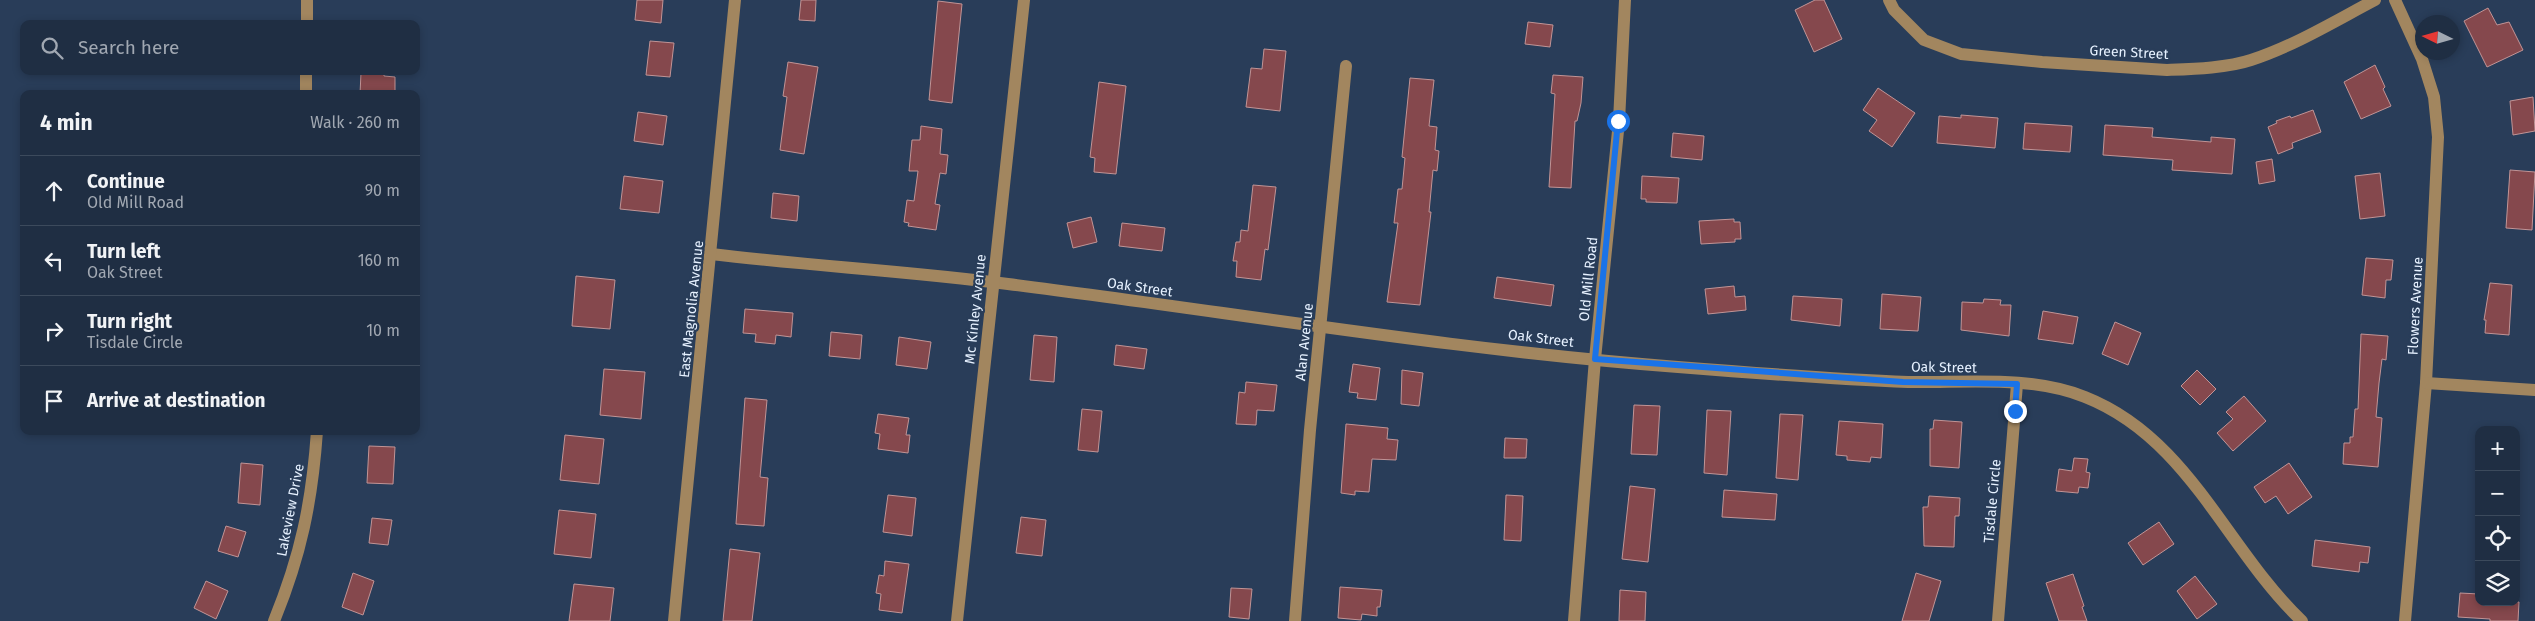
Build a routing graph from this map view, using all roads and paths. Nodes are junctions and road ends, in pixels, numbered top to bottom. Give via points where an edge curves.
1 (307, 0) edge
2 (735, 0) edge
3 (1024, 0) edge
4 (1625, 0) edge
5 (1889, 0) edge
6 (2375, 0) edge
7 (2395, 0) edge
8 (306, 20) edge
9 (1346, 66) dead end
10 (306, 75) edge
11 (306, 90) edge
12 (711, 254) junction
13 (992, 282) junction
14 (1321, 327) junction
15 (1595, 359) junction
16 (2426, 383) junction
17 (2017, 384) junction
18 (2535, 390) edge
19 (317, 435) edge
20 (274, 621) edge
21 (674, 621) edge
22 (957, 621) edge
23 (1295, 621) edge
24 (1574, 621) edge
25 (1998, 621) edge
26 (2302, 621) edge
27 (2406, 621) edge

1 - 8 street
2 - 12 street, East Magnolia Avenue
3 - 13 street, Mc Kinley Avenue
4 - 15 street, Old Mill Road via 1618,121
5 - 6 street, Green Street via 1894,10 1924,40 1961,54 2167,70 2249,61 2290,44
7 - 16 street, Flowers Avenue via 2422,58 2434,97 2438,137
9 - 14 street, Alan Avenue
10 - 11 street
12 - 13 street, Oak Street
12 - 21 street, East Magnolia Avenue
13 - 14 street, Oak Street
13 - 22 street, Mc Kinley Avenue
14 - 15 street, Oak Street
14 - 23 street, Alan Avenue
15 - 17 street, Oak Street via 1903,382
15 - 24 street, Old Mill Road
16 - 18 street
16 - 27 street, Flowers Avenue
17 - 25 street, Tisdale Circle
17 - 26 street, Oak Street via 2083,396 2120,415 2154,440 2184,470 2257,571
19 - 20 street, Lakeview Drive via 314,482 302,543

